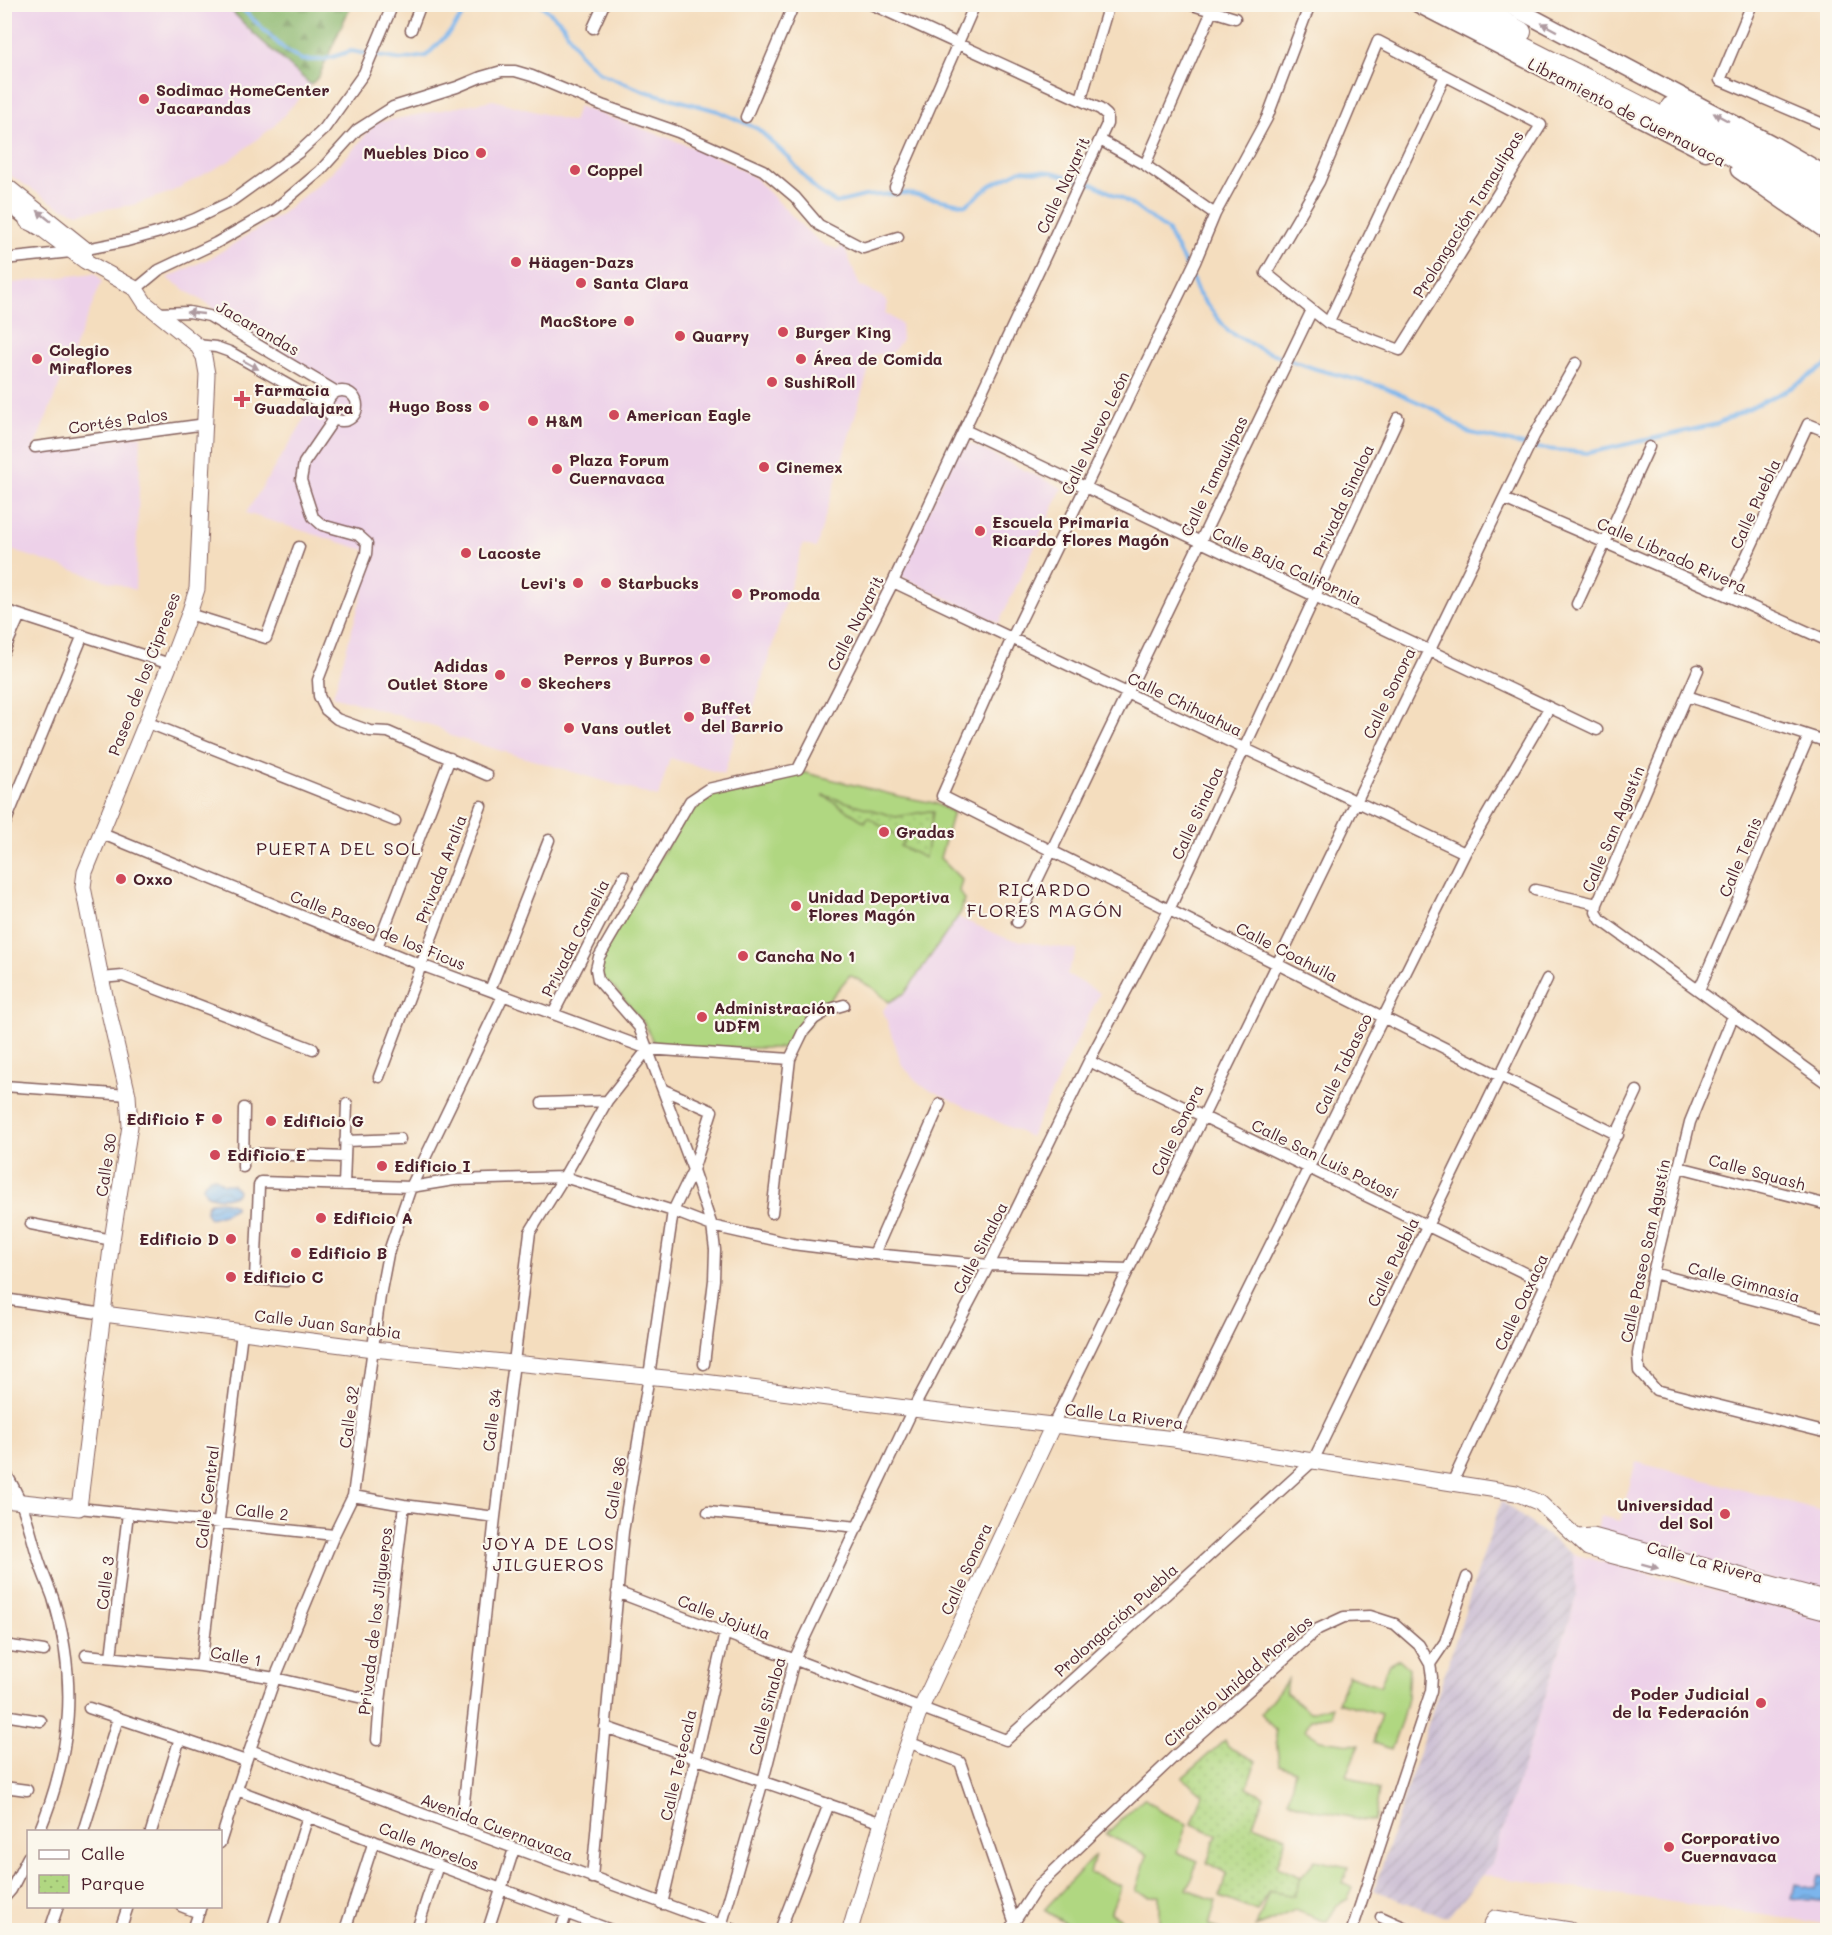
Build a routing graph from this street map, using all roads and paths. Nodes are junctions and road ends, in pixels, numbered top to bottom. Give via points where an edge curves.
1 (393, 4) edge
2 (421, 4) edge
3 (604, 4) edge
4 (794, 4) edge
5 (871, 4) edge
6 (975, 4) edge
7 (1109, 4) edge
8 (1189, 4) edge
9 (1310, 4) edge
10 (1418, 4) edge
11 (1440, 4) edge
12 (1472, 4) edge
13 (1507, 4) edge
14 (1752, 4) edge
15 (1212, 11) junction
16 (1234, 18) dead end
17 (593, 28) dead end
18 (411, 30) dead end
19 (959, 43) junction
20 (1445, 76) junction
21 (1081, 99) junction
22 (746, 117) dead end
23 (1827, 126) edge
24 (1100, 140) junction
25 (1145, 165) junction
26 (1827, 177) edge
27 (4, 184) edge
28 (895, 187) dead end
29 (1827, 195) edge
30 (4, 199) edge
31 (4, 207) edge
32 (1215, 214) junction
33 (1827, 219) edge
34 (38, 226) junction
35 (1827, 232) edge
36 (898, 237) dead end
37 (80, 253) junction
38 (4, 259) edge
39 (136, 290) junction
40 (1312, 310) junction
41 (157, 313) junction
42 (1328, 323) junction
43 (197, 345) junction
44 (1576, 363) dead end
45 (337, 392) junction
46 (327, 407) junction
47 (1398, 418) dead end
48 (334, 419) junction
49 (206, 424) junction
50 (965, 429) junction
51 (1827, 432) edge
52 (35, 447) dead end
53 (1649, 447) dead end
54 (1086, 487) junction
55 (1504, 499) junction
56 (1200, 541) junction
57 (1605, 542) junction
58 (299, 547) dead end
59 (893, 582) junction
60 (1728, 596) junction
61 (1316, 597) junction
62 (1577, 604) dead end
63 (4, 610) edge
64 (189, 614) junction
65 (20, 615) junction
66 (83, 635) junction
67 (1012, 638) junction
68 (1827, 641) edge
69 (4, 651) edge
70 (1430, 651) junction
71 (170, 664) junction
72 (1698, 670) dead end
73 (1127, 693) junction
74 (1687, 696) junction
75 (1549, 708) junction
76 (146, 722) junction
77 (1597, 730) dead end
78 (1809, 736) junction
79 (1827, 742) edge
80 (1244, 749) junction
81 (450, 758) junction
82 (487, 775) dead end
83 (942, 796) joint
84 (1356, 803) junction
85 (481, 806) dead end
86 (395, 821) dead end
87 (4, 826) edge
88 (100, 833) junction
89 (549, 840) dead end
90 (1051, 850) junction
91 (1465, 853) junction
92 (624, 876) dead end
93 (1535, 890) dead end
94 (1597, 904) junction
95 (1168, 910) junction
96 (1017, 922) dead end
97 (378, 946) junction
98 (1277, 964) junction
99 (421, 965) junction
100 (101, 978) junction
101 (1547, 979) dead end
102 (490, 990) junction
103 (1699, 990) junction
104 (503, 996) junction
105 (844, 1005) dead end
106 (553, 1014) junction
107 (1733, 1016) junction
108 (1383, 1017) junction
109 (648, 1049) junction
110 (313, 1050) dead end
111 (790, 1059) junction
112 (1089, 1060) junction
113 (1500, 1076) junction
114 (379, 1077) dead end
115 (1827, 1084) edge
116 (4, 1086) edge
117 (664, 1090) junction
118 (1637, 1091) dead end
119 (128, 1095) junction
120 (607, 1101) junction
121 (542, 1103) dead end
122 (347, 1104) dead end
123 (940, 1104) dead end
124 (244, 1108) dead end
125 (1203, 1116) junction
126 (1618, 1135) junction
127 (400, 1139) dead end
128 (345, 1141) junction
129 (243, 1153) junction
130 (345, 1157) junction
131 (243, 1167) dead end
132 (1679, 1167) junction
133 (1309, 1168) junction
134 (693, 1170) junction
135 (564, 1177) junction
136 (344, 1185) junction
137 (411, 1187) junction
138 (1827, 1205) edge
139 (673, 1211) junction
140 (772, 1213) dead end
141 (31, 1224) dead end
142 (712, 1226) junction
143 (1428, 1226) junction
144 (112, 1240) junction
145 (874, 1254) junction
146 (989, 1265) junction
147 (1129, 1269) junction
148 (1653, 1273) junction
149 (286, 1281) dead end
150 (1547, 1284) junction
151 (4, 1299) edge
152 (104, 1314) junction
153 (1827, 1319) edge
154 (242, 1332) junction
155 (373, 1349) junction
156 (515, 1362) junction
157 (704, 1364) dead end
158 (649, 1376) junction
159 (913, 1409) junction
160 (1053, 1425) junction
161 (1827, 1433) edge
162 (1174, 1439) junction
163 (1313, 1461) junction
164 (4, 1470) edge
165 (1452, 1483) junction
166 (353, 1496) junction
167 (4, 1500) edge
168 (21, 1503) junction
169 (404, 1505) junction
170 (79, 1508) junction
171 (708, 1512) dead end
172 (128, 1513) junction
173 (495, 1517) junction
174 (219, 1523) junction
175 (858, 1527) junction
176 (334, 1534) junction
177 (1612, 1548) junction
178 (1467, 1577) dead end
179 (617, 1592) junction
180 (1827, 1599) edge
181 (1827, 1613) edge
182 (725, 1633) junction
183 (4, 1645) edge
184 (44, 1651) dead end
185 (86, 1655) dead end
186 (111, 1657) junction
187 (794, 1660) junction
188 (1430, 1664) junction
189 (201, 1665) junction
190 (275, 1678) junction
191 (380, 1702) junction
192 (88, 1708) dead end
193 (921, 1708) junction
194 (4, 1715) edge
195 (118, 1718) junction
196 (41, 1721) dead end
197 (605, 1727) junction
198 (180, 1738) junction
199 (377, 1740) dead end
200 (908, 1742) junction
201 (248, 1755) junction
202 (695, 1758) junction
203 (763, 1781) junction
204 (4, 1787) edge
205 (27, 1790) dead end
206 (237, 1790) junction
207 (829, 1804) junction
208 (308, 1816) junction
209 (882, 1823) junction
210 (461, 1829) junction
211 (40, 1830) edge
212 (84, 1830) edge
213 (152, 1830) edge
214 (222, 1837) edge
215 (374, 1841) junction
216 (514, 1849) junction
217 (27, 1859) edge
218 (438, 1865) junction
219 (592, 1878) junction
220 (501, 1889) junction
221 (4, 1898) edge
222 (662, 1904) junction
223 (57, 1908) edge
224 (127, 1908) edge
225 (200, 1910) edge
226 (566, 1914) junction
227 (1381, 1917) dead end
228 (1492, 1924) edge
229 (1011, 1926) edge
230 (1393, 1927) edge
231 (722, 1928) edge
232 (50, 1930) edge
233 (120, 1930) edge
234 (193, 1930) edge
235 (272, 1930) edge
236 (345, 1930) edge
237 (417, 1930) edge
238 (488, 1930) edge
239 (561, 1930) edge
240 (611, 1930) edge
241 (735, 1930) edge
242 (780, 1930) edge
243 (850, 1930) edge
244 (1352, 1930) edge
245 (1410, 1930) edge
246 (1570, 1930) edge

1 - 37 street via 363,73 324,129 298,153 230,202 195,219
2 - 18 street
3 - 17 street
4 - 22 street
5 - 19 street
6 - 19 street
7 - 21 street
8 - 15 street
9 - 32 street, Calle Nuevo León via 1267,118
10 - 35 main road, Libramiento de Cuernavaca via 1744,173
11 - 33 highway via 1695,134 1792,192
12 - 29 highway via 1578,63 1771,157
26 -> 13 main road
14 - 23 street via 1720,80
15 - 16 street
15 - 25 street
19 - 21 street
19 - 28 street
20 - 40 street, Prolongación Tamaulipas via 1378,41 1319,182 1266,273
20 - 42 street
20 - 42 street, Prolongación Tamaulipas via 1541,125 1400,350
21 - 24 street, Calle Nayarit via 1107,115
24 - 25 street
24 - 50 street, Calle Nayarit
25 - 32 street
37 -> 27 street
30 - 34 main road
31 - 34 street
32 - 54 street, Calle Nuevo León
34 - 37 street
36 - 39 street via 863,248 819,225 795,197 763,170 678,132 532,76 502,71 393,107 357,130 320,171 275,208 216,243 159,270
37 - 38 street
37 - 39 street
39 - 41 street
40 - 42 street
40 - 56 street, Calle Tamaulipas
41 - 43 street
45 -> 41 street, Jacarandas via 209,316
43 -> 46 street via 230,352
43 - 49 street, Paseo de los Cipreses via 207,374
44 - 55 street, Calle Sonora
45 - 46 street via 329,398
45 - 48 street via 352,395 357,409 346,421
46 - 48 street
47 - 61 street, Privada Sinaloa
48 - 81 street via 304,464 301,480 313,517 322,525 358,535 367,543 318,680 319,696 326,710 337,719 370,731 388,732
49 - 52 street, Cortés Palos
49 - 64 street, Paseo de los Cipreses via 197,589
50 - 54 street, Calle Baja California
50 - 59 street, Calle Nayarit
51 - 60 street, Calle Puebla via 1808,424
53 - 57 street
54 - 56 street, Calle Baja California
54 - 67 street, Calle Nuevo León
55 - 57 street, Calle Librado Rivera
55 - 70 street, Calle Sonora
56 - 61 street, Calle Baja California
56 - 73 street, Calle Tamaulipas
57 - 60 street, Calle Librado Rivera
57 - 62 street
58 - 64 street via 266,638
59 - 67 street, Calle Chihuahua
59 - 109 street, Calle Nayarit via 798,769 708,789 690,801 606,942 596,969 598,980 639,1027
60 - 68 street, Calle Librado Rivera
61 - 70 street, Calle Baja California
61 - 80 street, Calle Sinaloa
63 - 65 street
64 - 71 street, Paseo de los Cipreses
65 - 66 street
65 - 69 street
66 - 71 street
66 - 87 street
67 - 73 street, Calle Chihuahua
67 - 83 street, Calle Nuevo León
70 - 75 street, Calle Baja California
70 - 84 street, Calle Sonora
71 - 76 street, Paseo de los Cipreses
72 - 74 street, Calle San Agustín
73 - 80 street, Calle Chihuahua
73 - 90 street, Calle Tamaulipas
74 - 78 street
74 - 94 street, Calle San Agustín
75 - 77 street, Calle Baja California
75 - 91 street, Calle Tabasco
76 - 86 street
76 - 88 street, Paseo de los Cipreses
78 - 79 street
78 - 103 street, Calle Tenis
80 - 84 street, Calle Chihuahua
80 - 95 street, Calle Sinaloa
81 - 82 street
81 - 97 street
83 - 90 street, Calle Coahuila
84 - 91 street, Calle Chihuahua
84 - 98 street, Calle Sonora
85 - 99 street, Privada Aralia
88 - 97 street, Calle Paseo de los Ficus
88 - 100 street, Calle 30 via 83,886
89 - 102 street
90 - 95 street, Calle Coahuila
90 - 96 street, Calle Tamaulipas
91 - 108 street, Calle Tabasco
92 - 106 street, Privada Camelia
93 - 94 street
94 - 103 street, Calle San Agustín via 1601,920
95 - 98 street, Calle Coahuila
95 - 112 street, Calle Sinaloa
97 - 99 street, Calle Paseo de los Ficus
98 - 108 street, Calle Coahuila
98 - 125 street, Calle Sonora
99 - 102 street, Calle Paseo de los Ficus
99 - 114 street, Privada Aralia
100 - 110 street via 123,976
100 - 119 street, Calle 30
101 - 113 street, Calle Puebla
102 - 104 street, Calle Paseo de los Ficus
103 - 107 street, Calle San Agustín
104 - 106 street, Calle Paseo de los Ficus
104 - 137 street, Calle 32
105 - 111 street via 814,1019
106 - 109 street, Calle Paseo de los Ficus
107 - 115 street, Calle San Agustín
107 - 132 street, Calle Paseo San Agustín via 1690,1122
108 - 113 street, Calle Coahuila
108 - 133 street, Calle Tabasco
109 - 111 street, Calle Paseo de los Ficus
109 - 117 street
109 - 120 street, Calle 34
111 - 140 street
112 - 125 street, Calle San Luis Potosí
112 - 146 street, Calle Sinaloa
113 - 126 street, Calle Coahuila
113 - 143 street, Calle Puebla
116 - 119 street
117 - 134 street
117 - 134 street, Calle 36 via 712,1111
118 - 126 street, Calle Oaxaca
119 - 144 street, Calle 30 via 130,1126
120 - 121 street
120 - 135 street, Calle 34
122 - 128 street
123 - 145 street
124 - 129 street
125 - 133 street, Calle San Luis Potosí
125 - 147 street, Calle Sonora
126 - 150 street, Calle Oaxaca
127 - 128 street
128 - 130 street
129 - 130 street
129 - 131 street
130 - 136 street
132 - 138 street, Calle Squash
132 - 148 street, Calle Paseo San Agustín
133 - 143 street, Calle San Luis Potosí
133 - 162 street, Calle Tabasco
134 - 139 street, Calle 36
134 - 142 street
135 - 137 street via 454,1180
135 - 139 street
135 - 156 street, Calle 34 via 530,1232
136 - 137 street
136 - 149 street via 261,1182 255,1279
137 - 155 street, Calle 32 via 388,1254
139 - 142 street
139 - 158 street, Calle 36
141 - 144 street
142 - 145 street via 792,1244
142 - 157 street via 714,1280
143 - 150 street, Calle San Luis Potosí
143 - 163 street, Calle Puebla
144 - 152 street, Calle 30
145 - 146 street
146 - 147 street
146 - 159 street, Calle Sinaloa
147 - 160 street, Calle Sonora
148 - 153 street, Calle Gimnasia
148 - 161 street, Calle Paseo San Agustín via 1638,1354 1639,1371 1646,1381 1656,1390
150 - 165 street, Calle Oaxaca
151 - 152 street, Calle Juan Sarabia
152 - 154 street, Calle Juan Sarabia
152 - 170 street, Calle 30
154 - 155 street, Calle Juan Sarabia
154 - 174 street, Calle Central
155 - 156 street, Calle Juan Sarabia
155 - 166 street, Calle 32
156 - 158 street, Calle Juan Sarabia
156 - 173 street, Calle 34
158 - 159 street, Calle La Rivera
158 - 179 street, Calle 36
159 - 160 street, Calle La Rivera
159 - 175 street, Calle Sinaloa
160 - 162 street, Calle La Rivera
160 - 193 street, Calle Sonora
162 - 163 street, Calle La Rivera
163 - 165 street, Calle La Rivera
163 - 193 street, Prolongación Puebla via 1006,1740
164 - 168 street
165 - 177 street, Calle La Rivera via 1528,1496 1578,1537 1593,1536
166 - 169 street
166 - 176 street, Calle 32
167 - 168 street
168 - 170 street
168 - 211 street via 53,1599 69,1684 69,1724 53,1798
169 - 173 street
169 - 191 street, Privada de los Jilgueros
170 - 172 street, Calle 2
171 - 175 street
172 - 174 street, Calle 2
172 - 186 street, Calle 3
173 - 210 street, Calle 34
174 - 176 street, Calle 2
174 - 189 street, Calle Central
175 - 187 street, Calle Sinaloa
176 - 190 street, Calle 32
177 - 180 street, Calle La Rivera
177 -> 181 street, Calle La Rivera
178 - 188 street via 1446,1642
179 - 182 street, Calle Jojutla
179 - 197 street, Calle 36
182 - 187 street, Calle Jojutla
182 - 202 street, Calle Tetecala
183 - 184 street
185 - 186 street, Calle 1
186 - 189 street, Calle 1
187 - 193 street, Calle Jojutla
187 - 203 street, Calle Sinaloa
188 - 229 street, Circuito Unidad Morelos via 1419,1645 1395,1624 1370,1616 1344,1617 1318,1629 1177,1754 1038,1886
188 - 244 street via 1431,1691
189 - 190 street, Calle 1
190 - 191 street, Calle 1
190 - 201 street, Calle 32
191 - 199 street, Privada de los Jilgueros
192 - 195 street, Avenida Cuernavaca
193 - 200 street, Calle Sonora
194 - 196 street
195 - 198 street, Avenida Cuernavaca
195 - 212 street
197 - 202 street
197 - 219 street, Calle 36
198 - 201 street, Avenida Cuernavaca
198 - 213 street
200 - 209 street, Calle Sonora
200 - 229 street, Circuito Unidad Morelos via 960,1762
201 - 206 street, Calle 32
201 - 210 street, Avenida Cuernavaca
202 - 203 street
202 - 222 street, Calle Tetecala
203 - 207 street
203 - 231 street, Calle Sinaloa
204 - 205 street
206 - 208 street, Calle Morelos
206 - 214 street, Calle 32
207 - 209 street
207 - 242 street
208 - 215 street, Calle Morelos
208 - 235 street
209 - 243 street, Calle Sonora
210 - 216 street, Avenida Cuernavaca
215 - 218 street, Calle Morelos
215 - 236 street
216 - 219 street, Avenida Cuernavaca
216 - 220 street
217 - 221 street
218 - 220 street, Calle Morelos
218 - 237 street
219 - 222 street, Avenida Cuernavaca
220 - 226 street, Calle Morelos
220 - 238 street
222 - 231 street, Avenida Cuernavaca
223 - 232 street
224 - 233 street
225 - 234 street
226 - 239 street
226 - 240 street, Calle Morelos
227 - 230 street
228 - 246 street
230 - 245 street
231 - 241 street, Avenida Cuernavaca

